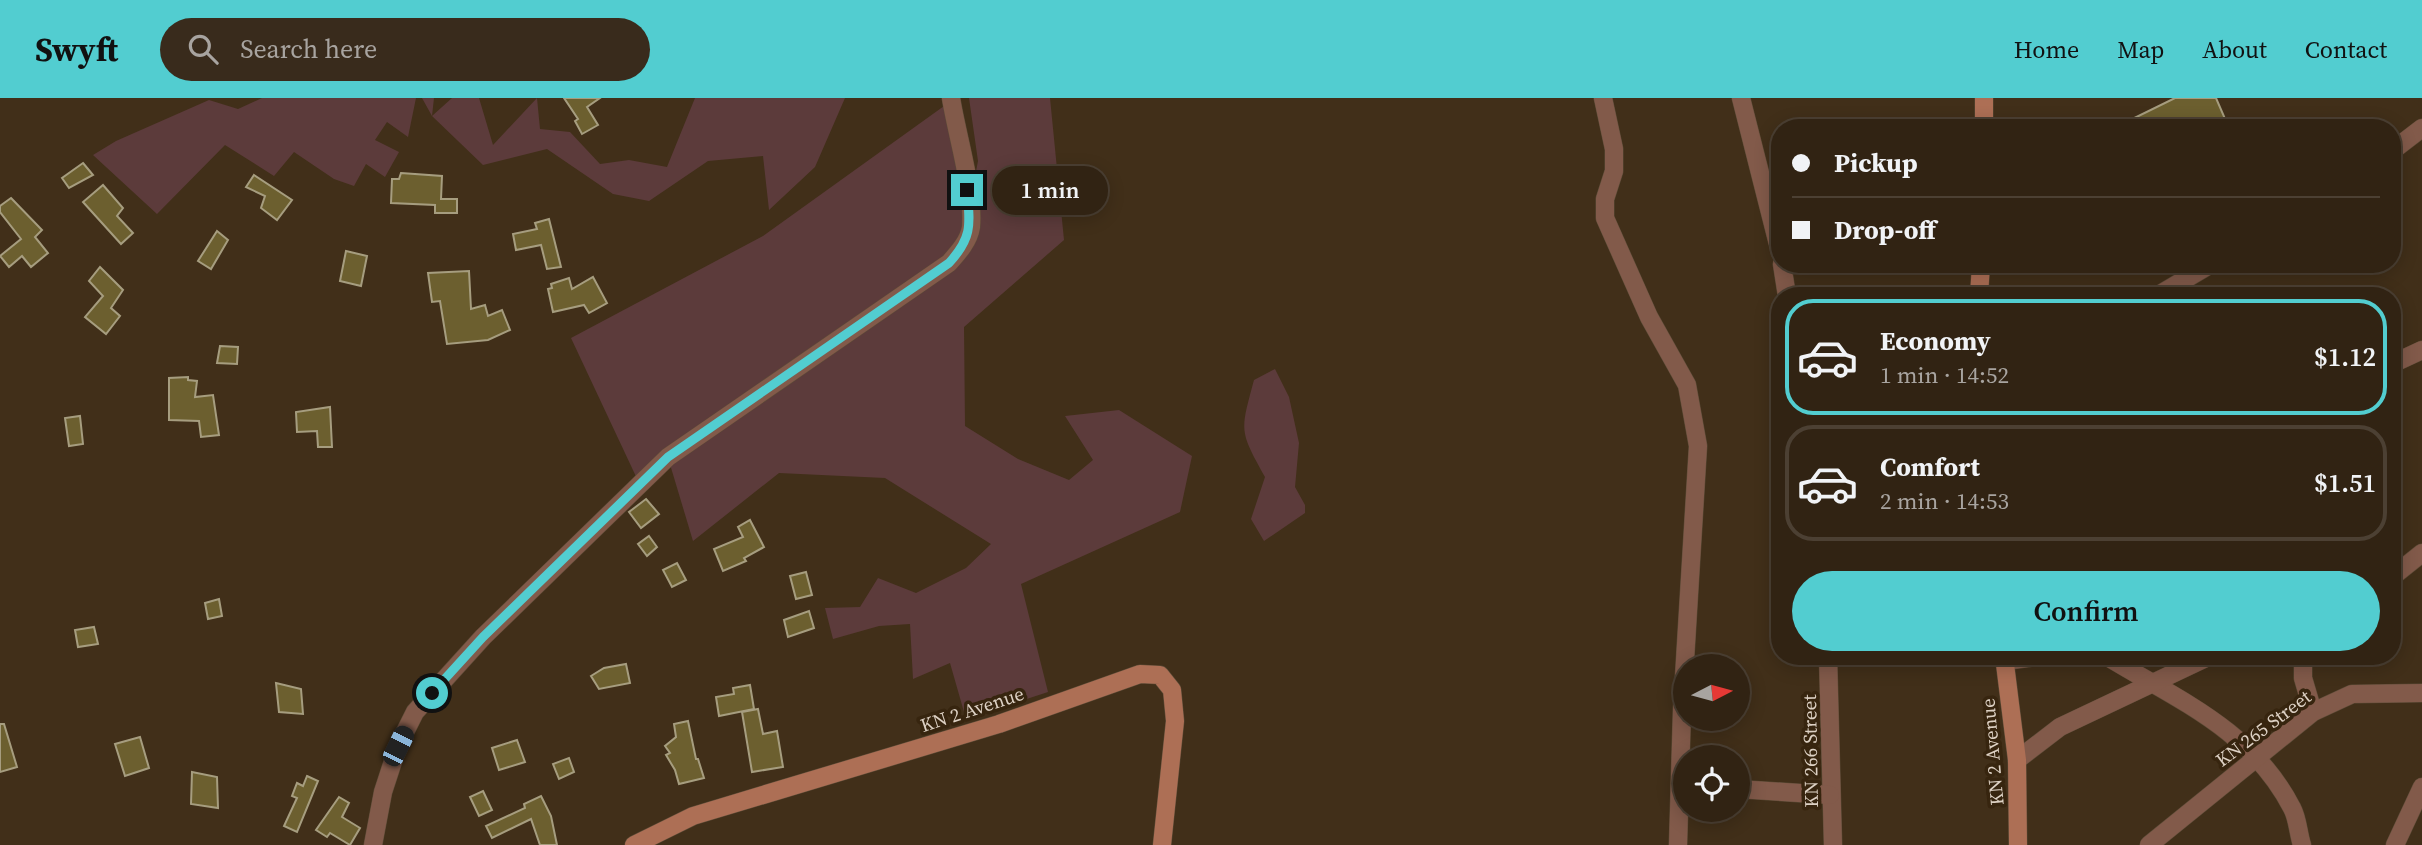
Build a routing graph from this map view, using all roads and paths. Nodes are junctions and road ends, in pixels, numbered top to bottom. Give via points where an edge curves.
1 (951, 98) edge
2 (1603, 98) edge
3 (1741, 98) edge
4 (1984, 98) edge
5 (1984, 119) edge
6 (2422, 128) edge
7 (2401, 144) edge
8 (1771, 216) edge
9 (2196, 273) edge
10 (2172, 287) edge
11 (2422, 350) edge
12 (2401, 360) edge
13 (2422, 553) edge
14 (2401, 570) edge
15 (1829, 665) edge
16 (2005, 665) edge
17 (2121, 665) edge
18 (2192, 665) edge
19 (2303, 665) edge
20 (2153, 684) junction
21 (2422, 693) edge
22 (2313, 712) junction
23 (1685, 745) edge
24 (2258, 755) junction
25 (2017, 760) junction
26 (2422, 786) edge
27 (1750, 790) edge
28 (1830, 794) junction
29 (1680, 822) edge
30 (373, 845) edge
31 (634, 845) edge
32 (1162, 845) edge
33 (1678, 845) edge
34 (1833, 845) edge
35 (2018, 845) edge
36 (2149, 845) edge
37 (2302, 845) edge
38 (2395, 845) edge

1 - 30 street via 971,228 961,250 949,263 668,457 483,637 415,712 383,792
2 - 23 street via 1614,149 1605,218 1687,385 1698,446
3 - 8 street
4 - 5 main road
6 - 7 street
9 - 10 street
11 - 12 street
13 - 14 street
15 - 28 street, KN 266 Street
16 - 25 main road, KN 2 Avenue
17 - 20 street
18 - 20 street
19 - 22 street
20 - 24 street via 2236,735
20 - 25 street via 2060,727
21 - 22 street, KN 265 Street via 2352,694
22 - 24 street, KN 265 Street
24 - 36 street, KN 265 Street
24 - 37 street via 2293,809
25 - 35 main road, KN 2 Avenue
26 - 38 street
27 - 28 street
28 - 34 street, KN 266 Street
29 - 33 street
31 - 32 main road, KN 2 Avenue via 693,816 999,724 1140,674 1160,676 1172,690 1175,721

